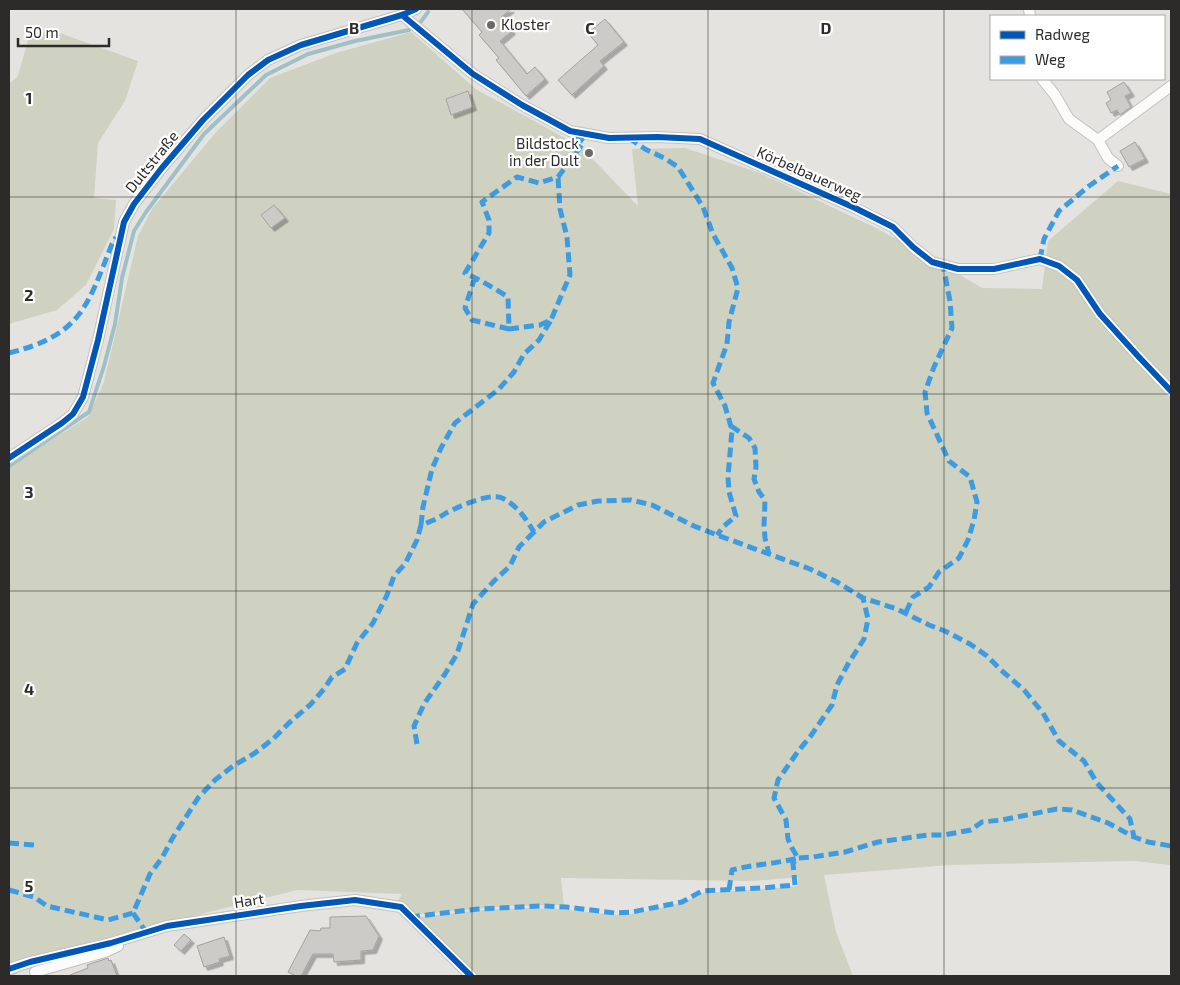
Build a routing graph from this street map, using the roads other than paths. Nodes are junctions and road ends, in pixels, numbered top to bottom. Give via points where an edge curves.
1 (416, 9) edge
2 (402, 15) junction
3 (1043, 80) edge
4 (1171, 86) edge
5 (1098, 140) junction
6 (1118, 166) dead end
7 (1171, 391) edge
8 (9, 458) edge
9 (146, 932) junction
10 (9, 969) edge
11 (38, 976) edge
12 (471, 976) edge

1 - 2 street, Dultstraße
2 - 7 street, Körbelbauerweg via 473,74 570,131 609,138 700,139 893,227 937,264 958,269 994,269 1040,259 1059,266 1077,280 1100,314
2 - 8 street, Dultstraße via 301,45 268,60 203,120 160,169 124,222 83,397 73,414
3 - 5 street via 1069,119
4 - 5 street
5 - 6 street via 1108,158
9 - 10 street, Hart
9 - 11 street, Hart via 105,952 35,972
9 - 12 street, Hart via 355,900 401,907

